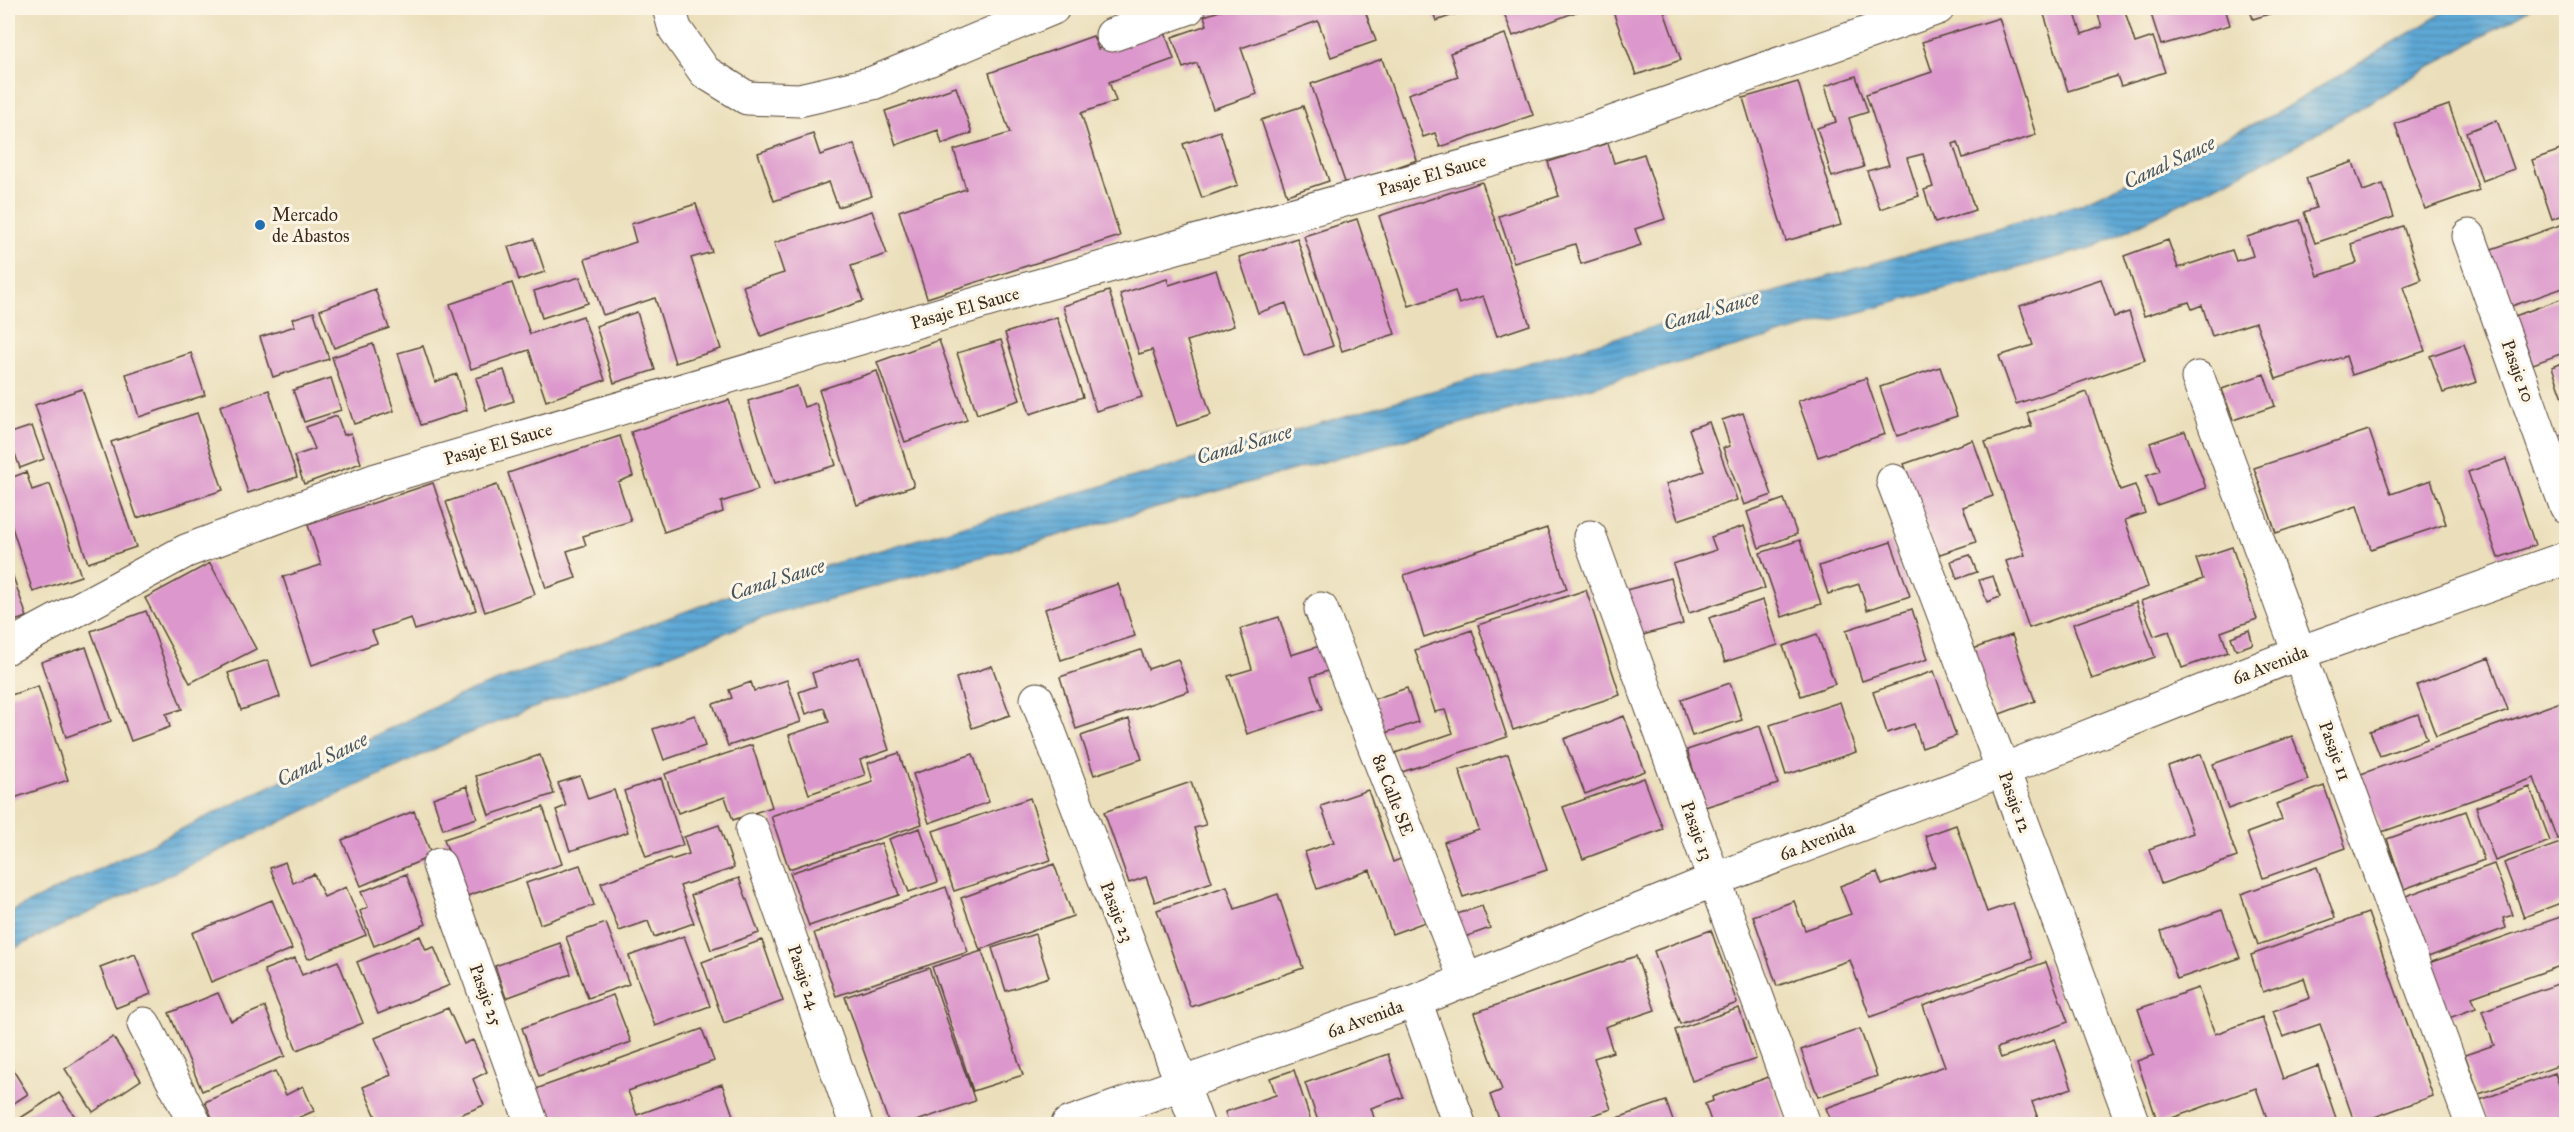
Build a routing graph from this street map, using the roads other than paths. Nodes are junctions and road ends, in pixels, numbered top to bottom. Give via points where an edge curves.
1 (669, 8) edge
2 (1053, 8) edge
3 (1188, 8) edge
4 (1938, 8) edge
5 (1112, 35) dead end
6 (2469, 236) dead end
7 (2198, 378) dead end
8 (1893, 481) dead end
9 (2566, 506) edge
10 (1590, 537) dead end
11 (2566, 558) edge
12 (1320, 609) dead end
13 (8, 647) edge
14 (2299, 653) junction
15 (1037, 699) dead end
16 (2003, 771) junction
17 (752, 830) dead end
18 (439, 865) dead end
19 (1714, 880) junction
20 (1466, 981) junction
21 (1415, 1001) junction
22 (144, 1024) dead end
23 (1183, 1084) junction
24 (195, 1125) edge
25 (532, 1125) edge
26 (856, 1125) edge
27 (1068, 1125) edge
28 (1197, 1125) edge
29 (1459, 1125) edge
30 (1803, 1125) edge
31 (2133, 1125) edge
32 (2472, 1125) edge

1 - 2 street via 675,29 705,72 747,98 799,99 873,83
3 - 5 street
4 - 13 street, Pasaje El Sauce via 1583,133 1039,286 376,480 186,551
6 - 9 street, Pasaje 10
7 - 14 street, Pasaje 11
8 - 16 street, Pasaje 12
10 - 19 street, Pasaje 13
11 - 14 street, 6a Avenida
12 - 20 street, 8a Calle SE
14 - 16 street, 6a Avenida
14 - 32 street, Pasaje 11
15 - 23 street, Pasaje 23
16 - 19 street, 6a Avenida
16 - 31 street, Pasaje 12
17 - 26 street, Pasaje 24
18 - 25 street, Pasaje 25
19 - 20 street, 6a Avenida
19 - 30 street, Pasaje 13
20 - 21 street, 6a Avenida
21 - 23 street, 6a Avenida
21 - 29 street
22 - 24 street
23 - 27 street, 6a Avenida
23 - 28 street, Pasaje 23

